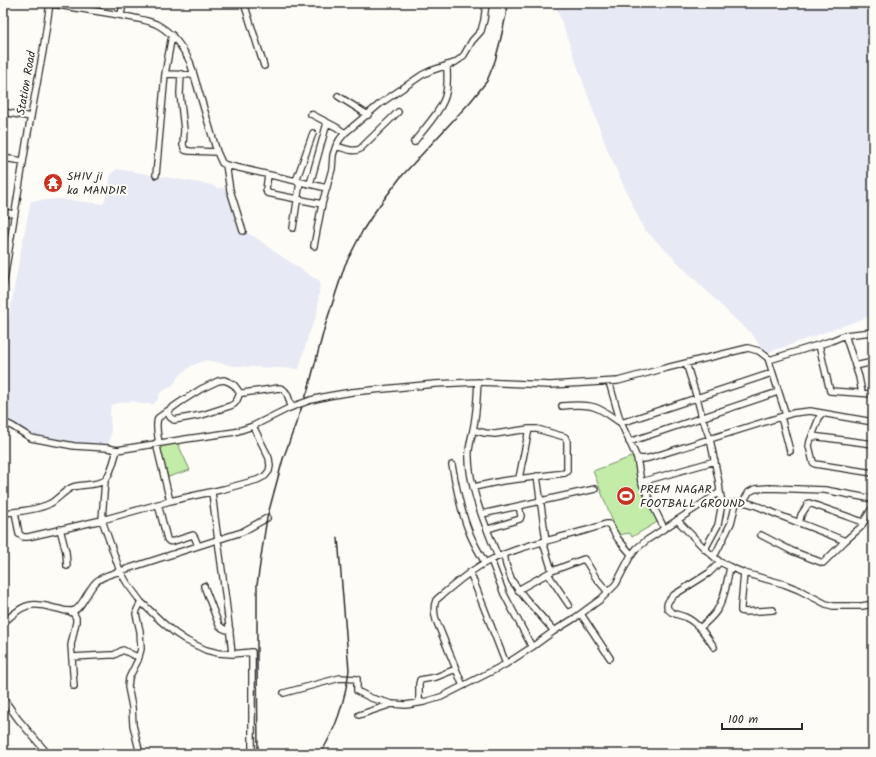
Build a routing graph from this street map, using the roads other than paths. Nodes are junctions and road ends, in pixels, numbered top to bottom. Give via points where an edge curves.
1 (49, 3) edge
2 (123, 3) edge
3 (244, 3) edge
4 (486, 3) edge
5 (121, 15) junction
6 (172, 35) junction
7 (447, 65) junction
8 (264, 66) dead end
9 (165, 74) junction
10 (181, 74) junction
11 (194, 75) junction
12 (338, 96) dead end
13 (3, 112) edge
14 (398, 112) dead end
15 (311, 114) dead end
16 (368, 115) junction
17 (31, 117) junction
18 (327, 123) junction
19 (313, 133) dead end
20 (346, 133) junction
21 (414, 142) dead end
22 (336, 146) junction
23 (217, 152) junction
24 (3, 158) edge
25 (23, 161) junction
26 (226, 165) junction
27 (156, 174) dead end
28 (268, 175) junction
29 (298, 182) junction
30 (310, 184) junction
31 (327, 188) junction
32 (298, 200) junction
33 (322, 204) junction
34 (3, 212) edge
35 (14, 214) junction
36 (293, 228) dead end
37 (243, 231) dead end
38 (314, 246) dead end
39 (6, 251) edge
40 (3, 286) edge
41 (873, 332) edge
42 (845, 335) junction
43 (819, 344) junction
44 (769, 360) junction
45 (873, 362) edge
46 (686, 363) junction
47 (855, 366) junction
48 (772, 373) junction
49 (478, 382) junction
50 (609, 382) junction
51 (778, 392) junction
52 (240, 393) junction
53 (862, 394) junction
54 (873, 394) edge
55 (697, 398) junction
56 (294, 406) junction
57 (562, 406) dead end
58 (167, 411) junction
59 (821, 413) junction
60 (783, 416) junction
61 (702, 417) junction
62 (3, 422) edge
63 (873, 422) edge
64 (621, 423) junction
65 (253, 426) junction
66 (529, 428) junction
67 (473, 430) junction
68 (812, 436) junction
69 (710, 440) junction
70 (629, 442) junction
71 (158, 443) junction
72 (873, 444) edge
73 (117, 450) junction
74 (790, 451) dead end
75 (637, 458) junction
76 (715, 461) junction
77 (452, 465) dead end
78 (873, 473) edge
79 (537, 476) junction
80 (519, 478) junction
81 (105, 480) junction
82 (641, 482) junction
83 (474, 487) junction
84 (595, 489) dead end
85 (212, 492) junction
86 (720, 492) junction
87 (873, 499) edge
88 (170, 500) junction
89 (540, 501) junction
90 (743, 502) junction
91 (722, 503) junction
92 (736, 503) junction
93 (158, 504) junction
94 (519, 506) junction
95 (873, 508) edge
96 (15, 512) junction
97 (3, 513) edge
98 (482, 514) junction
99 (268, 518) dead end
100 (102, 520) junction
101 (677, 520) junction
102 (863, 522) junction
103 (799, 523) junction
104 (664, 528) junction
105 (60, 529) junction
106 (488, 529) junction
107 (761, 535) dead end
108 (217, 540) junction
109 (845, 541) junction
110 (544, 542) junction
111 (198, 546) junction
112 (705, 548) junction
113 (632, 555) junction
114 (713, 555) junction
115 (501, 556) junction
116 (491, 560) junction
117 (720, 562) junction
118 (485, 563) junction
119 (67, 566) dead end
120 (730, 567) junction
121 (120, 571) junction
122 (470, 572) junction
123 (550, 573) junction
124 (744, 573) junction
125 (204, 586) dead end
126 (518, 590) junction
127 (608, 592) junction
128 (141, 602) junction
129 (873, 604) edge
130 (569, 605) dead end
131 (773, 610) dead end
132 (69, 611) junction
133 (581, 614) junction
134 (3, 623) edge
135 (700, 628) junction
136 (230, 630) junction
137 (554, 631) junction
138 (532, 647) junction
139 (714, 647) dead end
140 (232, 654) junction
141 (72, 657) junction
142 (139, 657) junction
143 (610, 658) dead end
144 (506, 664) junction
145 (456, 669) junction
146 (74, 686) dead end
147 (463, 686) junction
148 (284, 694) dead end
149 (3, 698) edge
150 (419, 703) junction
151 (392, 704) junction
152 (359, 715) dead end
153 (48, 754) edge
154 (140, 754) edge
155 (252, 754) edge

1 - 5 street
1 - 17 street, Station Road
2 - 5 street
3 - 8 street
4 - 7 street via 481,31 460,59
5 - 6 street via 155,24
6 - 9 street
6 - 11 street via 185,51
7 - 16 street via 422,75
7 - 21 street via 444,102
9 - 10 street
9 - 27 street
10 - 11 street
10 - 23 street via 184,148 189,151
11 - 23 street
12 - 16 street
13 - 17 street
14 - 22 street via 360,150
15 - 18 street
16 - 20 street
17 - 25 street, Station Road
18 - 20 street
18 - 30 street
19 - 29 street
20 - 22 street
22 - 31 street
23 - 26 street via 222,163
24 - 25 street
25 - 35 street, Station Road
26 - 28 street
26 - 37 street via 230,190
28 - 29 street
28 - 32 street via 267,193
29 - 30 street
29 - 32 street
30 - 31 street
31 - 33 street
32 - 33 street
32 - 36 street
33 - 38 street
34 - 35 street
35 - 39 street, Station Road
39 - 40 street, Station Road
41 - 42 street
42 - 43 street
42 - 47 street
43 - 44 street
43 - 53 street via 830,391
44 - 46 street via 759,351 748,348
44 - 48 street
45 - 47 street
46 - 50 street
46 - 55 street
47 - 53 street
48 - 51 street
48 - 55 street
49 - 50 street via 550,385
49 - 56 street, bridge via 352,392
49 - 67 street
50 - 64 street
51 - 60 street
51 - 61 street
52 - 56 street via 282,388
52 - 58 street via 229,382 218,381
52 - 58 street via 234,404 202,415 174,420
53 - 54 street
55 - 61 street
55 - 64 street
56 - 65 street
57 - 64 street via 594,407
58 - 71 street via 156,422
59 - 60 street via 810,411
59 - 63 street
59 - 68 street
60 - 69 street
60 - 74 street
61 - 69 street
61 - 70 street
62 - 73 street via 31,438
64 - 70 street
65 - 71 street via 228,433
65 - 85 street via 268,458 269,471 257,480
66 - 67 street via 495,434
66 - 79 street via 565,437 567,441 567,471
66 - 80 street
67 - 83 street via 469,462
68 - 72 street
68 - 78 street via 809,446 815,464
69 - 75 street via 643,460
69 - 76 street
70 - 75 street
71 - 73 street
71 - 88 street
73 - 81 street
75 - 82 street
76 - 82 street
76 - 86 street
77 - 118 street via 467,528
79 - 80 street
79 - 89 street
80 - 83 street
81 - 96 street via 73,487 49,504
81 - 100 street
82 - 104 street
83 - 98 street
84 - 89 street
85 - 88 street
85 - 108 street
86 - 91 street
86 - 101 street
87 - 90 street via 825,490 769,488 754,489
88 - 93 street
89 - 94 street
89 - 110 street
90 - 92 street
90 - 103 street
91 - 92 street
91 - 112 street via 718,525
92 - 114 street via 731,522
93 - 100 street
93 - 111 street via 168,541 193,535
94 - 98 street
94 - 106 street via 520,519
95 - 102 street
96 - 97 street
96 - 105 street via 23,537
98 - 106 street
99 - 108 street via 242,532
100 - 105 street
100 - 121 street
101 - 104 street
101 - 112 street
102 - 103 street via 809,503
102 - 109 street
103 - 109 street
104 - 113 street via 636,548
105 - 119 street
106 - 115 street
107 - 109 street via 823,563
108 - 111 street
108 - 136 street
110 - 113 street via 609,524
110 - 115 street
110 - 123 street
111 - 121 street
112 - 114 street
113 - 127 street via 616,584
114 - 117 street
115 - 116 street
115 - 126 street
116 - 118 street
116 - 138 street via 504,594
117 - 120 street
117 - 135 street via 667,604 672,612
118 - 122 street
120 - 124 street
120 - 135 street via 721,603 717,611
121 - 128 street
121 - 132 street via 96,582 76,610
122 - 144 street
122 - 145 street via 440,597 434,609
123 - 126 street
123 - 127 street via 584,559
123 - 130 street
124 - 129 street via 784,584 833,606
124 - 131 street via 741,611
125 - 136 street via 219,625 222,629
126 - 137 street
127 - 133 street
128 - 140 street via 187,641 218,654
128 - 142 street via 136,614 141,638
132 - 134 street via 37,604 30,605
132 - 141 street via 76,618 71,645
133 - 137 street
133 - 143 street
135 - 139 street
136 - 140 street
137 - 138 street
138 - 144 street
140 - 155 street via 252,652
141 - 142 street via 114,655 123,650
141 - 146 street
142 - 154 street via 129,678 128,688
144 - 147 street
145 - 147 street
145 - 150 street via 420,680
147 - 150 street
148 - 151 street via 348,678 357,679 356,691
149 - 153 street
150 - 151 street
151 - 152 street

